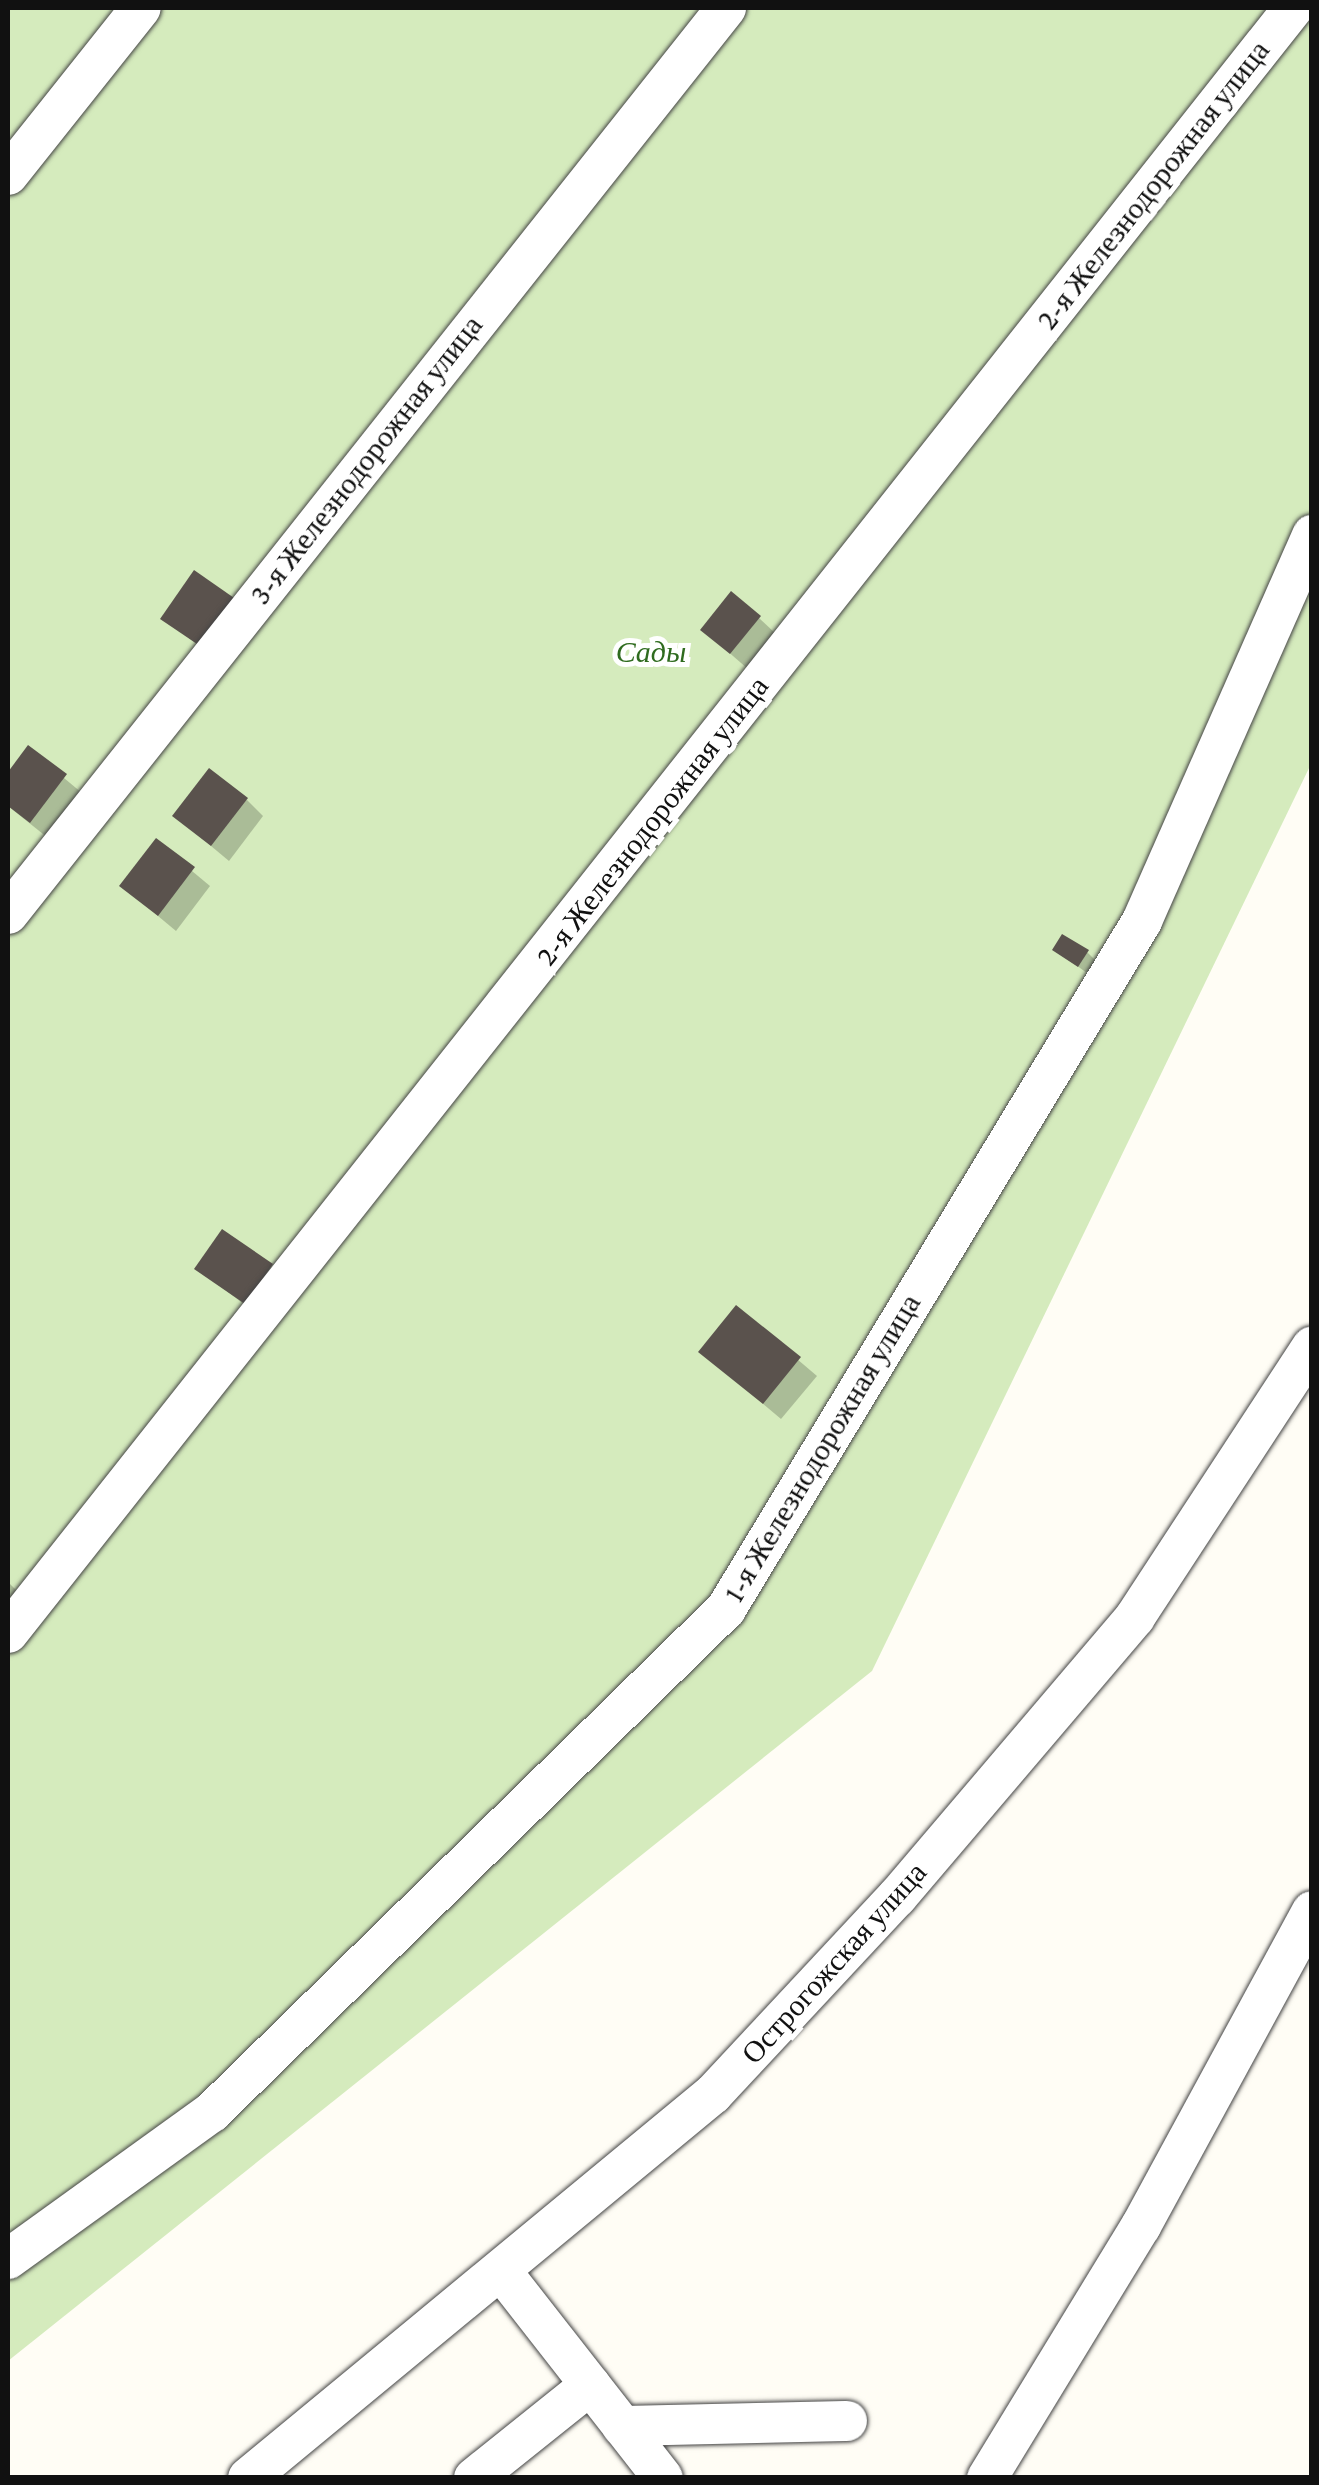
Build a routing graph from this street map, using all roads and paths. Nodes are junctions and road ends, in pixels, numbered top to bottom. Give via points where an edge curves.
1 (141, 8) edge
2 (726, 8) edge
3 (1294, 8) edge
4 (8, 175) edge
5 (1312, 536) edge
6 (8, 914) edge
7 (1312, 1347) edge
8 (8, 1633) edge
9 (1312, 1910) edge
10 (8, 2259) edge
11 (502, 2272) junction
12 (590, 2385) junction
13 (846, 2421) dead end
14 (622, 2426) junction
15 (248, 2478) edge
16 (474, 2478) edge
17 (662, 2478) edge
18 (987, 2478) edge

1 - 4 street
2 - 6 street, 3-я Железнодорожная улица
3 - 8 street, 2-я Железнодорожная улица
5 - 10 street, 1-я Железнодорожная улица via 1142,922 726,1609 212,2112
7 - 11 street, Острогожская улица via 1135,1618 897,1897 713,2094
9 - 18 street via 1142,2226
11 - 12 street
11 - 15 street, Острогожская улица
12 - 14 street
12 - 16 street
13 - 14 street
14 - 17 street

